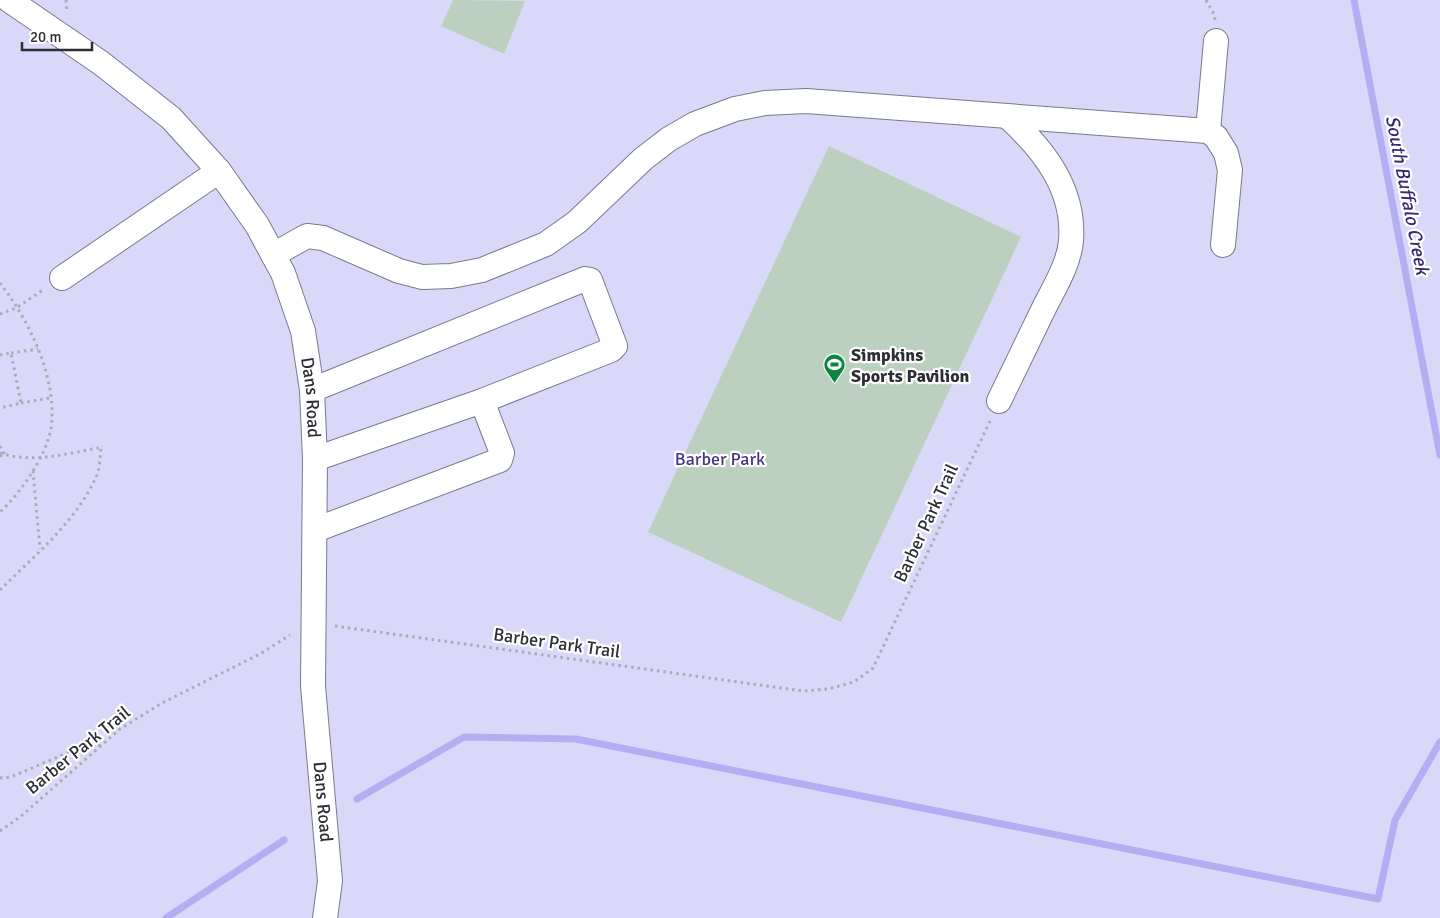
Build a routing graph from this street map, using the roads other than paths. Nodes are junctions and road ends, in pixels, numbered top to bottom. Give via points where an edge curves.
1 (9, 0) edge
2 (1216, 41) dead end
3 (1008, 117) junction
4 (1208, 131) junction
5 (219, 171) junction
6 (1224, 245) dead end
7 (273, 255) junction
8 (62, 278) dead end
9 (312, 390) junction
10 (482, 401) junction
11 (1000, 401) road end
12 (315, 459) junction
13 (315, 530) junction
14 (325, 918) edge

1 - 5 lane, Dans Road via 101,63 171,118
2 - 4 lane
3 - 4 lane
3 - 7 lane via 806,101 765,103 735,109 669,139 577,222 546,244 482,270 422,277 323,238 307,236
3 - 11 lane via 1048,159 1062,186 1070,214 1071,242 1064,268
4 - 6 lane via 1226,153 1230,170
5 - 7 lane, Dans Road via 258,225
5 - 8 lane
7 - 9 lane, Dans Road via 283,273 303,331
9 - 10 lane via 585,279 590,280 615,346
9 - 12 lane, Dans Road
10 - 12 lane
10 - 13 lane via 502,453 500,460
12 - 13 lane, Dans Road
13 - 14 lane, Dans Road via 313,686 330,881

